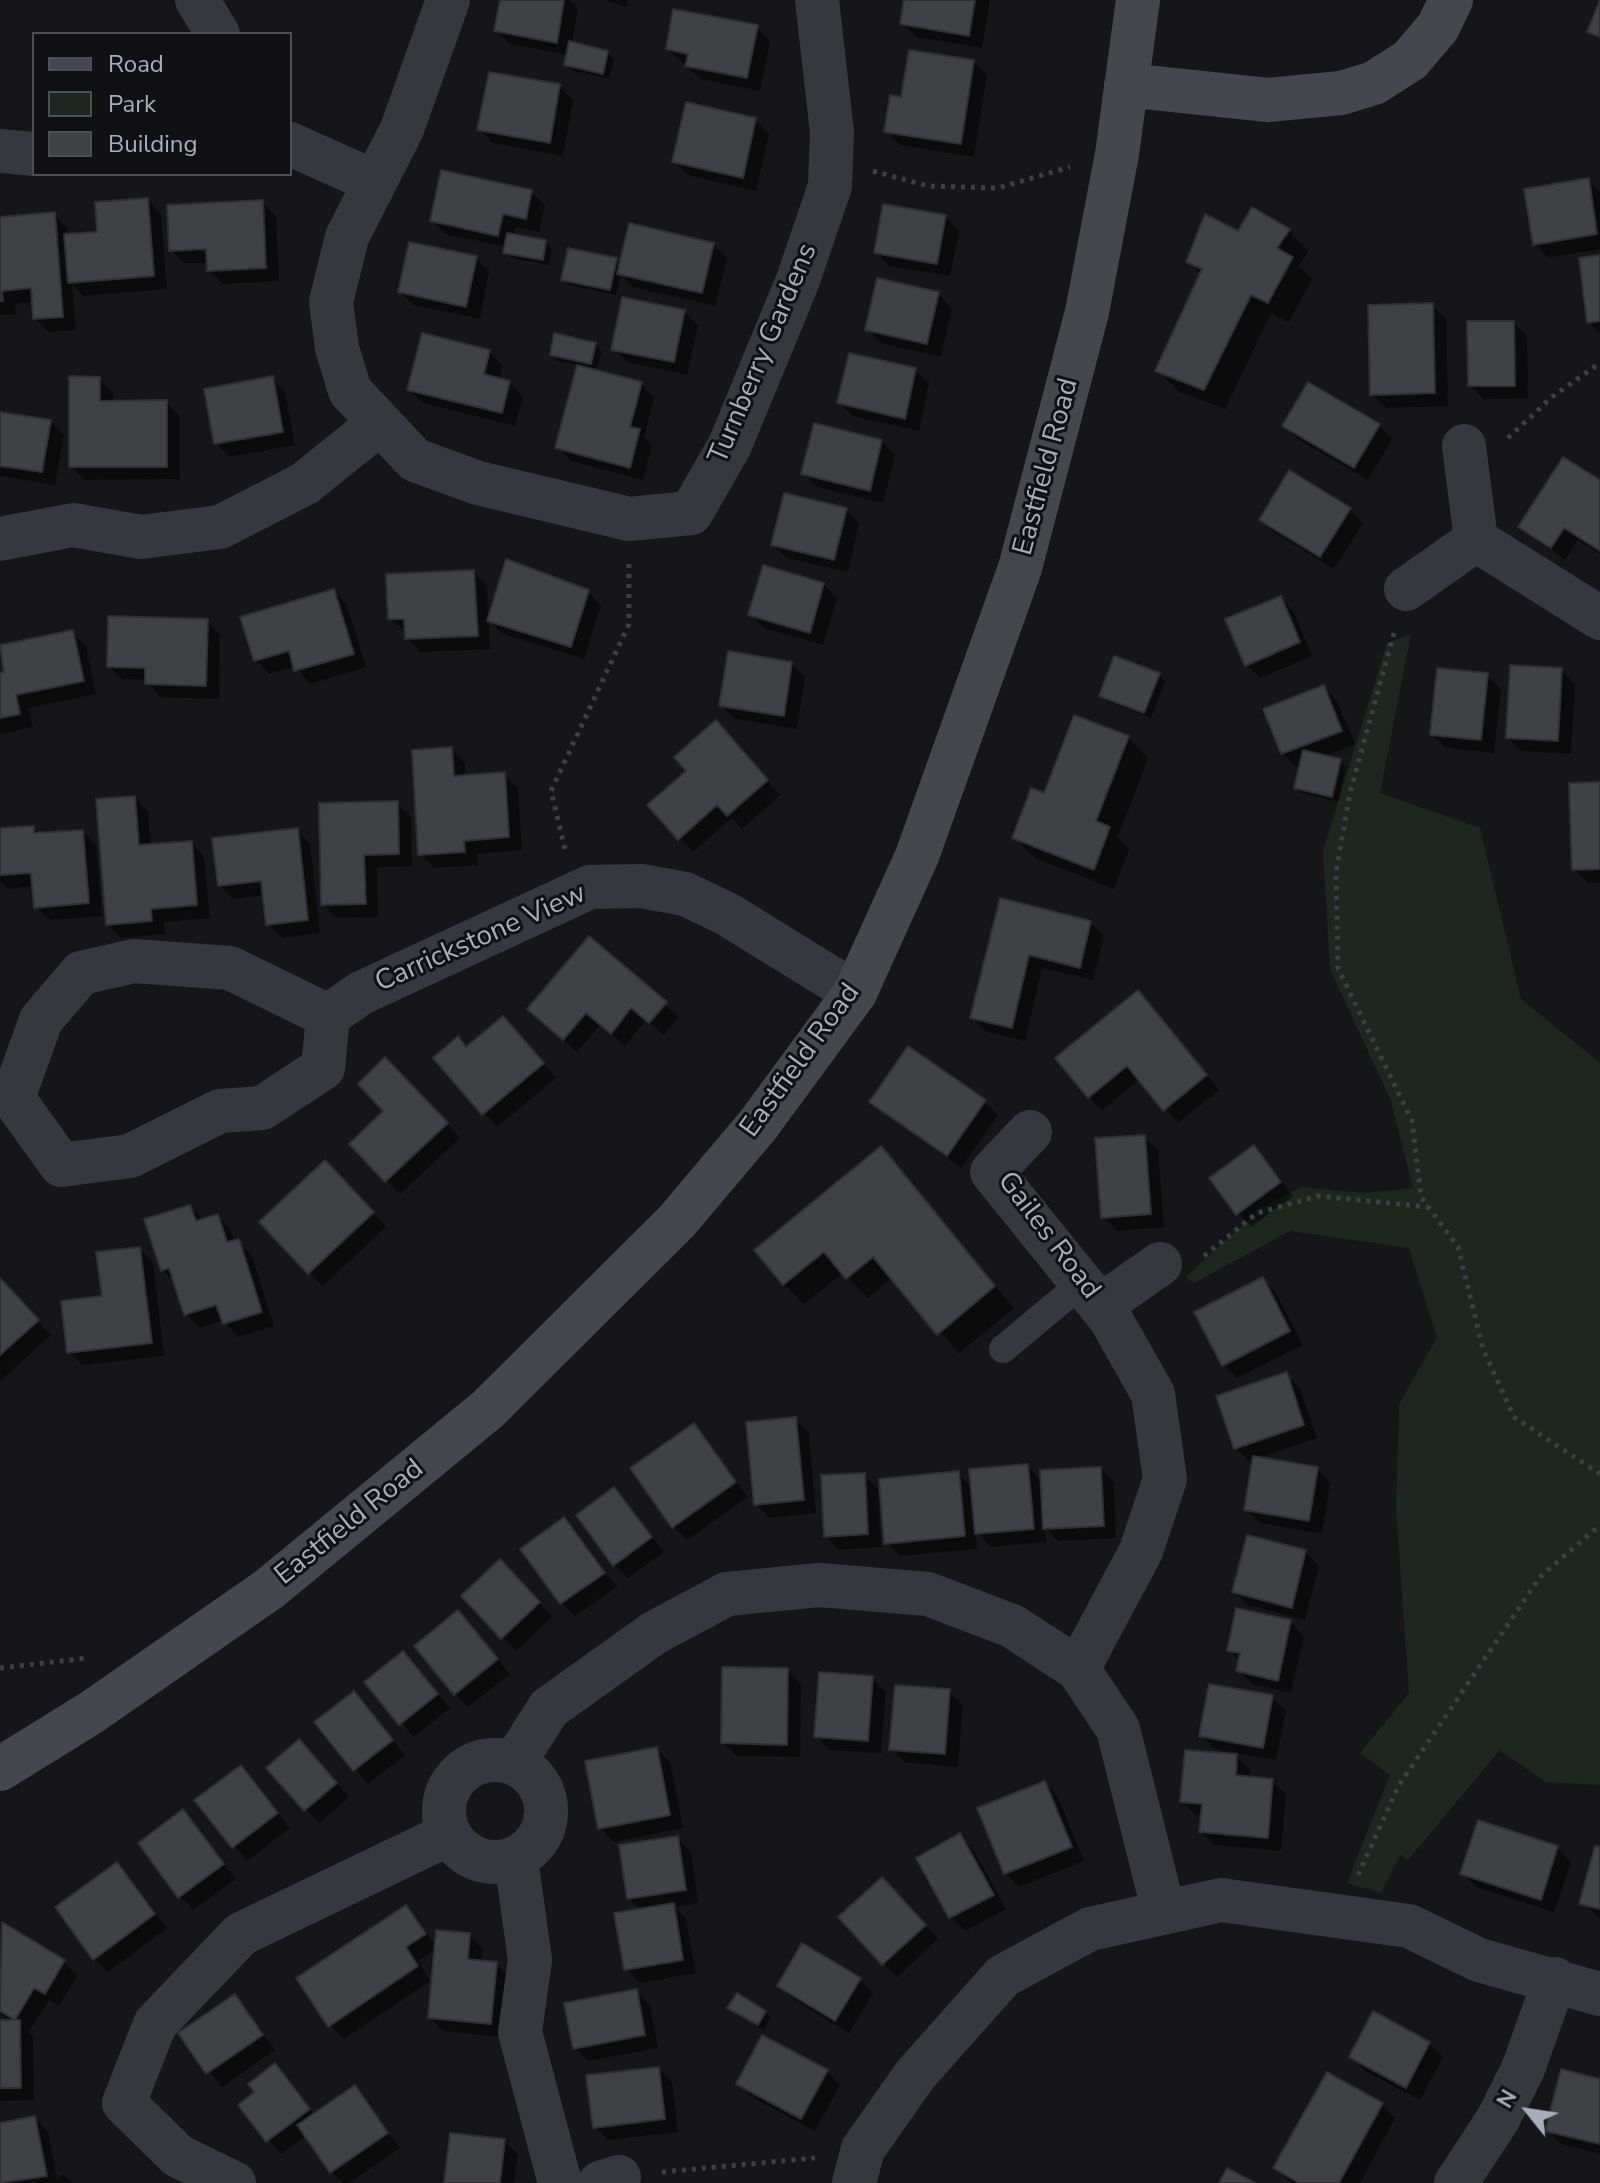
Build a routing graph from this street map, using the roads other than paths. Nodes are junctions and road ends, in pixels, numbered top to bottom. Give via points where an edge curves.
1 (197, 0) edge
2 (448, 0) edge
3 (817, 0) edge
4 (1138, 0) edge
5 (1451, 0) edge
6 (217, 32) edge
7 (1126, 85) junction
8 (292, 145) edge
9 (0, 151) edge
10 (32, 154) edge
11 (375, 182) junction
12 (380, 423) junction
13 (1466, 464) road end
14 (0, 539) edge
15 (1476, 540) junction
16 (1406, 589) road end
17 (1600, 618) edge
18 (855, 993) junction
19 (328, 1016) junction
20 (1030, 1132) dead end
21 (1160, 1264) road end
22 (1090, 1295) junction
23 (1003, 1349) dead end
24 (1078, 1669) junction
25 (514, 1763) junction
26 (0, 1769) edge
27 (449, 1834) junction
28 (516, 1859) junction
29 (1164, 1913) junction
30 (1555, 1979) junction
31 (1600, 1994) edge
32 (859, 2166) edge
33 (234, 2183) edge
34 (560, 2183) edge
35 (1456, 2183) edge

1 - 6 street
2 - 11 street, Turnberry Gardens via 402,129
3 - 12 street, Turnberry Gardens via 832,132 830,186 798,280 730,445 691,513 629,519 478,483 415,460
4 - 7 street, Eastfield Road
5 - 7 street via 1438,27 1410,60 1374,83 1341,93 1268,100
7 - 18 street, Eastfield Road via 1087,312 1020,568 917,856
8 - 11 street
9 - 10 street
11 - 12 street, Turnberry Gardens via 347,237 331,302 350,391
12 - 14 street via 304,484 220,527 141,537 73,525
13 - 15 street
15 - 16 street
15 - 17 street
18 - 19 street, Carrickstone View via 685,894 641,886 590,887 361,993
18 - 26 street, Eastfield Road via 758,1125 677,1221 488,1409 269,1589
19 - 19 street via 230,968 134,961 81,973 41,1020 13,1098 61,1165 130,1156 220,1111 262,1108 323,1068
20 - 22 street, Gailes Road via 992,1172
21 - 22 street, Gailes Road
22 - 23 lane
22 - 24 street, Gailes Road via 1153,1394 1165,1479 1141,1551
24 - 25 street via 1012,1626 928,1594 819,1585 727,1594 654,1633 549,1708
24 - 29 street via 1118,1729
25 - 27 street via 490,1760 460,1774 445,1798
25 - 28 street via 536,1780 546,1810 544,1828 533,1846
27 - 28 street via 472,1857 498,1863
27 - 33 street via 241,1934 155,2024 124,2103 178,2156
28 - 34 street via 530,1960 520,2032
29 - 30 street via 1221,1900 1409,1926 1479,1960
29 - 32 street via 1090,1929 1003,1976 915,2075
30 - 31 street
30 - 35 street via 1523,2069

